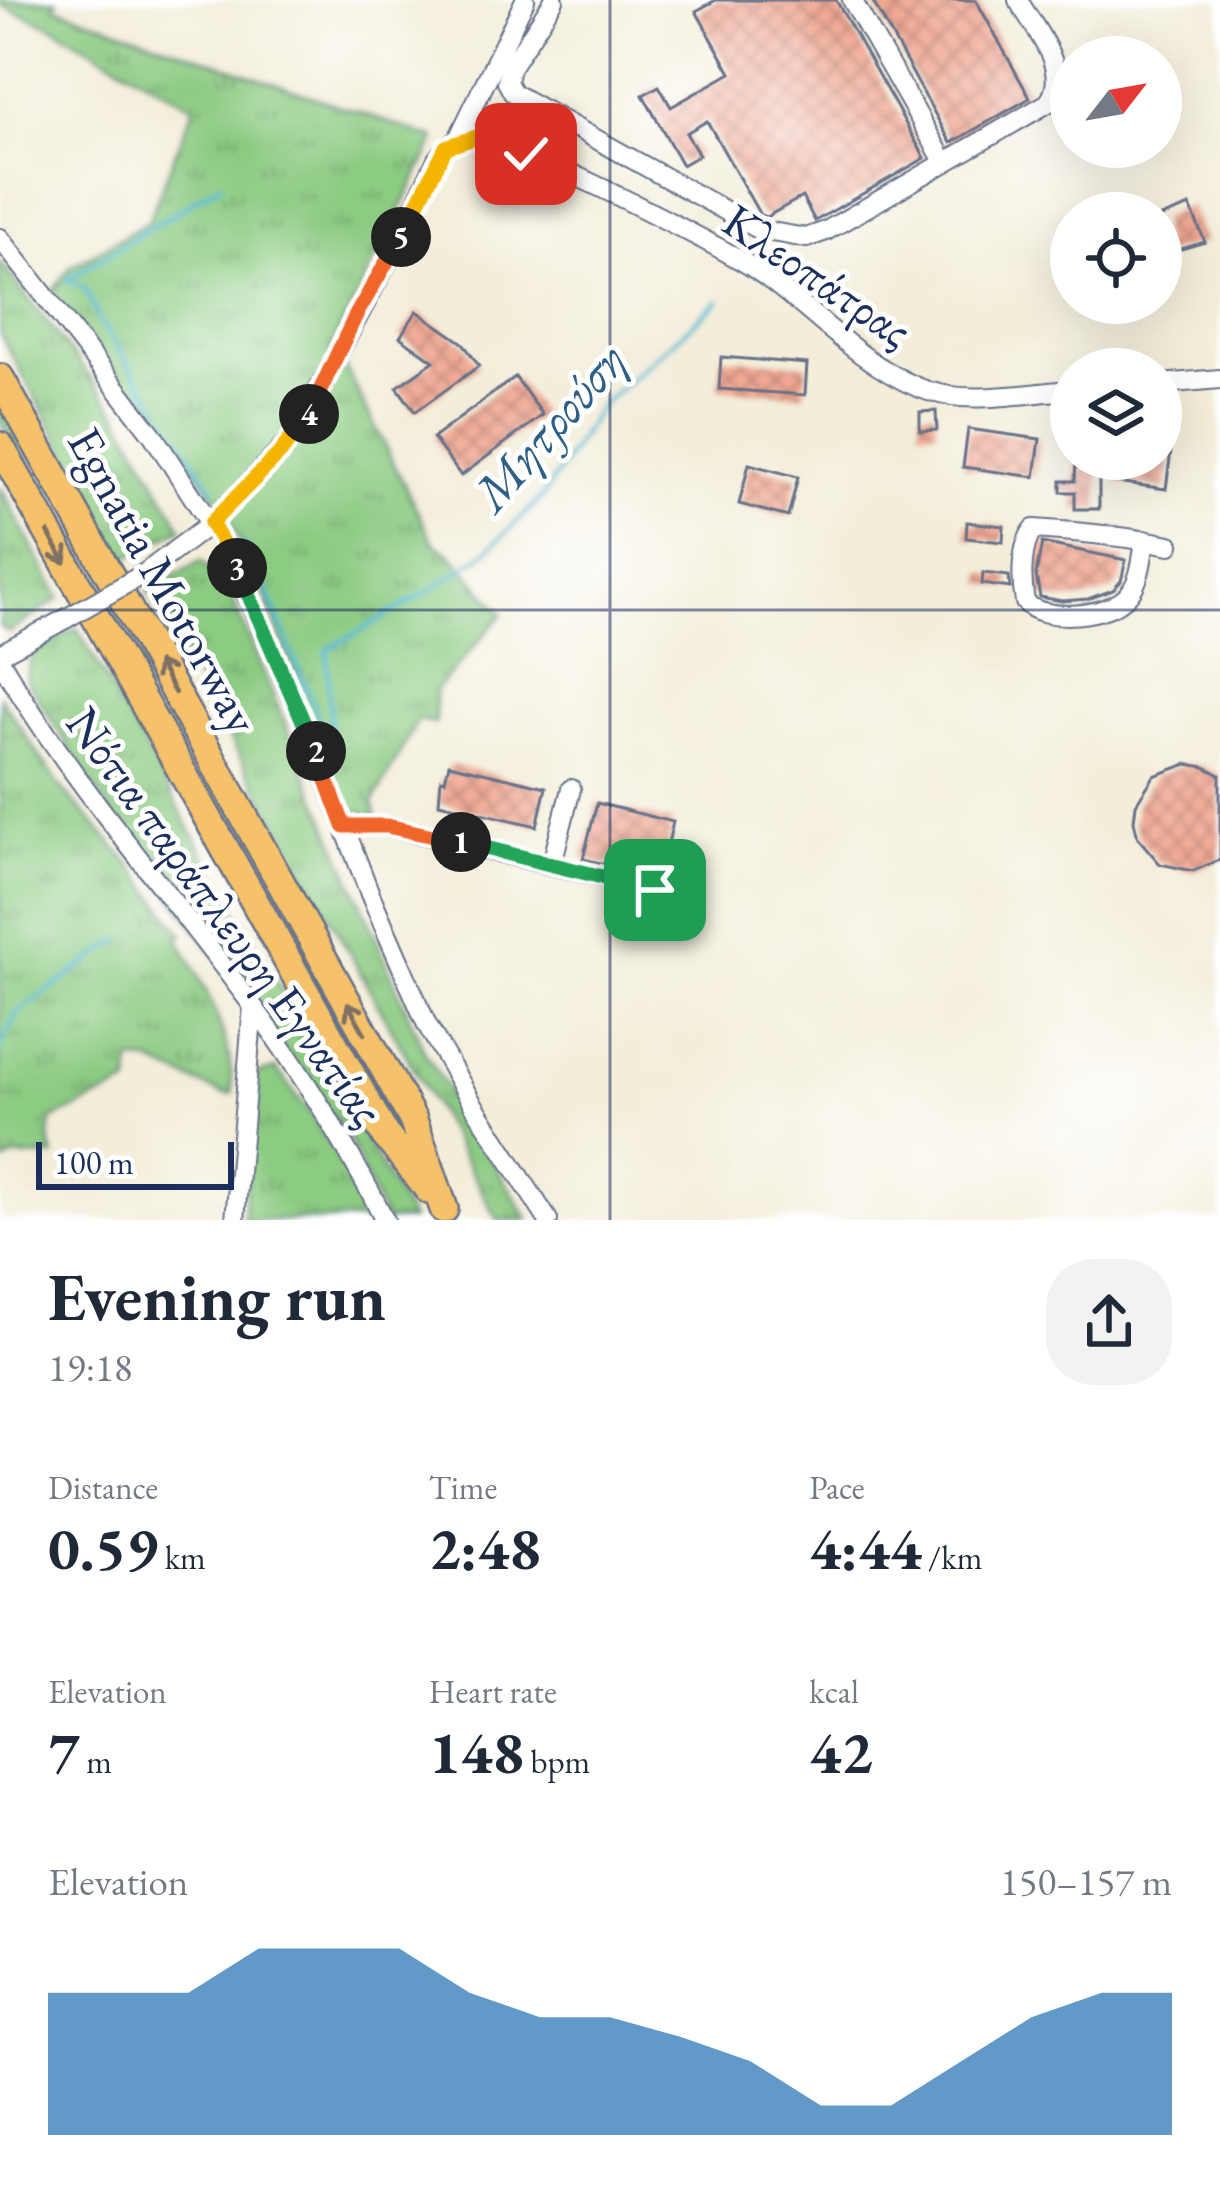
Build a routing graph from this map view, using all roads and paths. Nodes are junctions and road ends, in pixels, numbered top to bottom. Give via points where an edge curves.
1 (525, 0) edge
2 (554, 0) edge
3 (852, 0) edge
4 (1018, 0) edge
5 (457, 141) junction
6 (945, 163) junction
7 (0, 238) edge
8 (0, 378) edge
9 (1220, 379) edge
10 (1182, 382) edge
11 (1050, 391) edge
12 (0, 446) edge
13 (211, 523) junction
14 (1145, 540) junction
15 (1170, 545) dead end
16 (0, 657) edge
17 (0, 682) edge
18 (21, 697) junction
19 (571, 789) dead end
20 (344, 826) junction
21 (552, 862) junction
22 (655, 890) dead end
23 (253, 1006) junction
24 (447, 1215) edge
25 (235, 1220) edge
26 (385, 1220) edge
27 (548, 1220) edge

1 - 5 street
2 - 6 street via 510,68 514,93 760,230 806,238 826,231
3 - 6 street
4 - 6 street via 1051,58 1057,92
5 - 11 street, Κλεοπάτρας via 488,139 526,154 726,253 856,352 919,387 970,397
5 - 13 street via 437,159 303,424
7 - 13 street
24 -> 8 highway, Egnatia Motorway via 413,1120
9 - 10 street
12 -> 24 highway, Egnatia Motorway via 385,1135
13 - 16 street, bridge via 145,573
13 - 20 street via 250,596
14 - 14 street via 1034,529 1025,549 1024,602 1043,612 1110,608 1138,579
14 - 15 street
16 - 18 street, Νότια παράπλευρη Εγνατίας
17 - 18 street
18 - 23 street, Νότια παράπλευρη Εγνατίας
19 - 21 street
20 - 21 street via 387,826
20 - 27 street via 427,1024
21 - 22 street
23 - 25 street
23 - 26 street, Νότια παράπλευρη Εγνατίας via 328,1116

